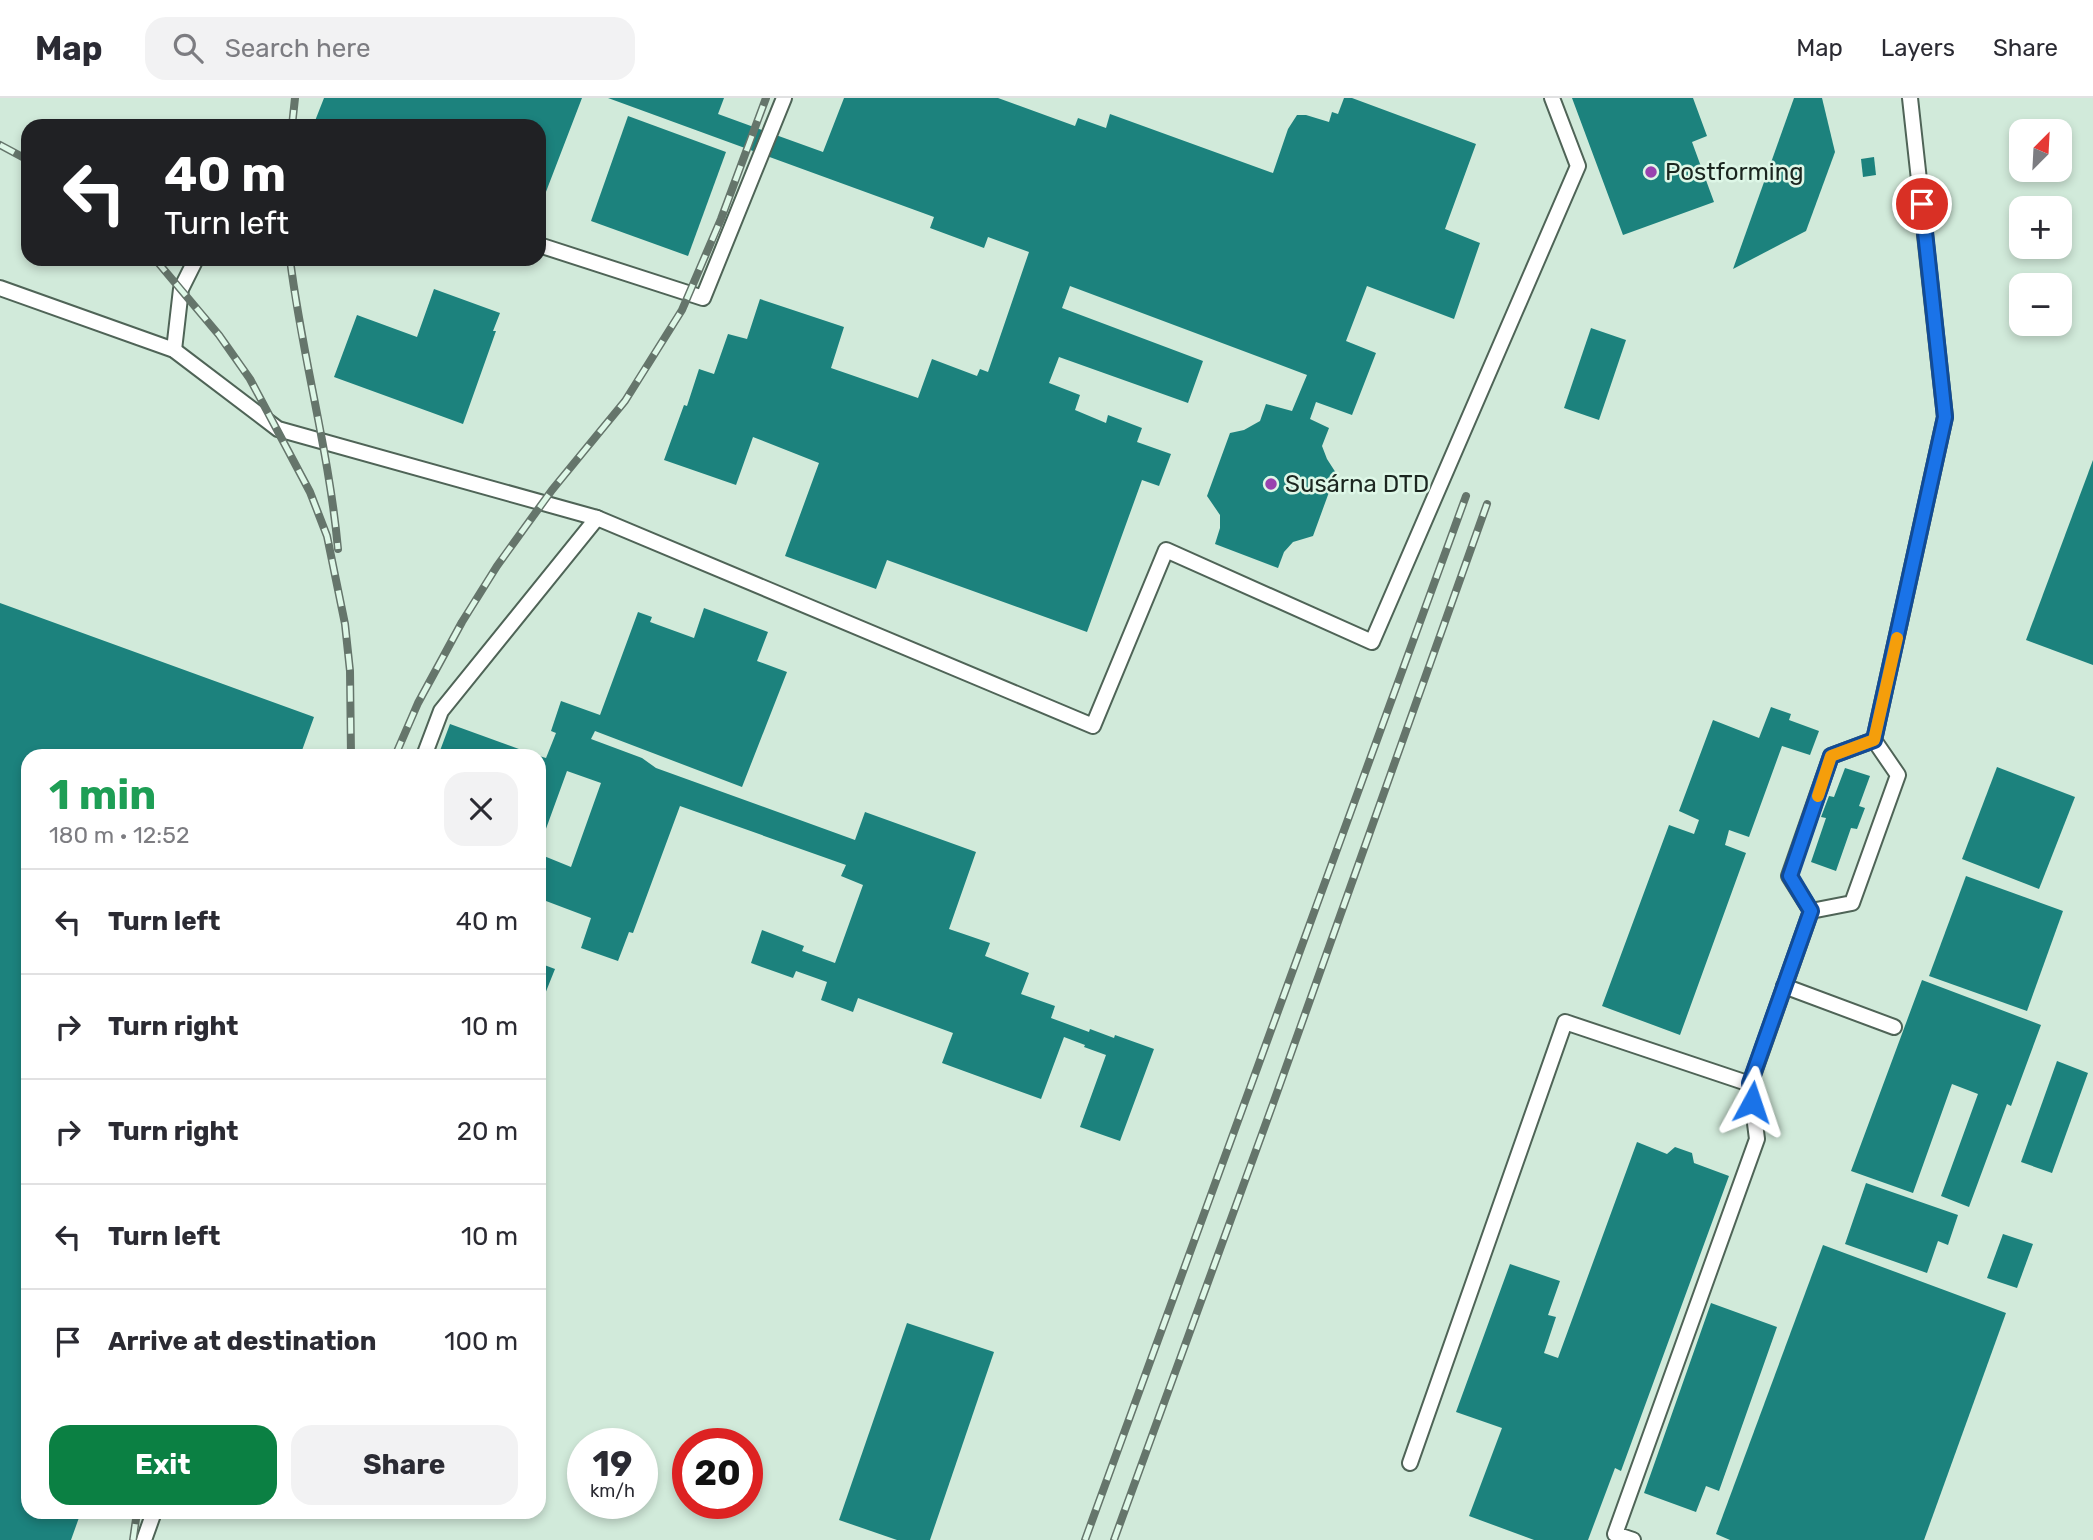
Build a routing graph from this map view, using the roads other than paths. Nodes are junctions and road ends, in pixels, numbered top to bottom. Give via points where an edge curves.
1 (784, 98) edge
2 (1552, 98) edge
3 (1910, 98) edge
4 (546, 247) edge
5 (192, 266) edge
6 (0, 288) edge
7 (174, 350) junction
8 (597, 518) junction
9 (1874, 740) junction
10 (427, 749) edge
11 (1811, 911) junction
12 (1784, 986) junction
13 (1894, 1027) dead end
14 (1750, 1083) junction
15 (1410, 1463) dead end
16 (152, 1519) edge
17 (144, 1540) edge
18 (1633, 1540) edge

1 - 4 lane via 703,298
2 - 8 lane via 1578,166 1372,642 1166,550 1093,726
3 - 9 lane via 1945,417
5 - 7 lane via 181,289
6 - 7 lane
7 - 8 lane via 278,429
8 - 10 lane via 441,711
9 - 11 lane via 1831,756 1790,876
9 - 11 lane via 1898,775 1852,903
11 - 12 lane
12 - 13 lane
12 - 14 lane
14 - 15 lane via 1564,1022
14 - 18 lane via 1757,1139 1615,1534
16 - 17 lane

